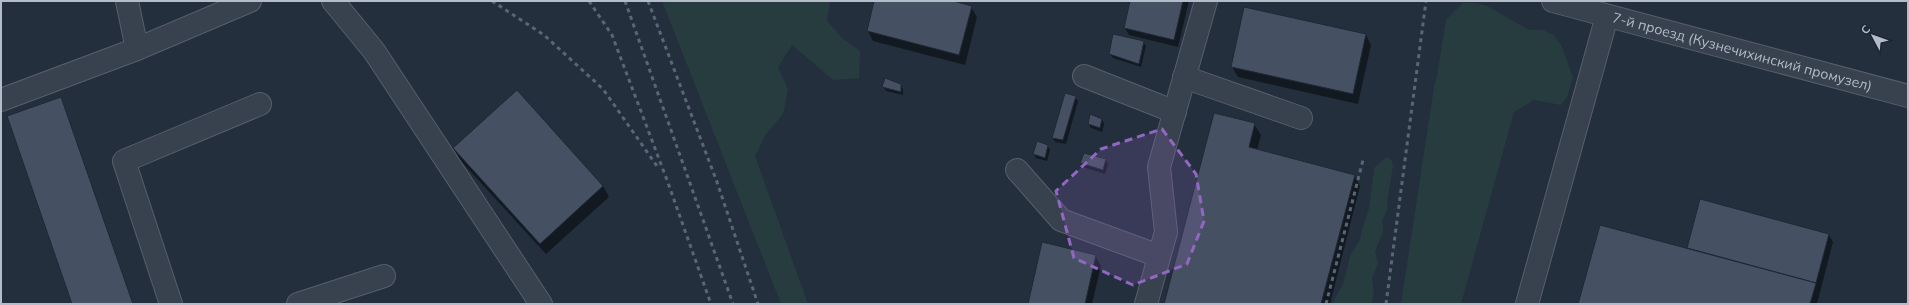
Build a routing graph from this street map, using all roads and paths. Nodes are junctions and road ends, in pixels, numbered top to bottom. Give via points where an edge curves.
1 (127, 1) edge
2 (250, 1) edge
3 (333, 1) edge
4 (1206, 1) edge
5 (1553, 1) edge
6 (1607, 16) junction
7 (137, 49) junction
8 (1084, 76) dead end
9 (1184, 77) junction
10 (1908, 96) edge
11 (1, 100) edge
12 (260, 104) dead end
13 (1175, 112) junction
14 (1301, 118) dead end
15 (1017, 170) dead end
16 (1159, 256) junction
17 (384, 276) dead end
18 (171, 304) edge
19 (298, 304) edge
20 (541, 304) edge
21 (1146, 304) edge
22 (1527, 304) edge

1 - 7 lane
2 - 7 lane
3 - 20 lane via 374,51
4 - 9 lane
5 - 6 lane, 7-й проезд (Кузнечихинский промузел)
6 - 10 lane, 7-й проезд (Кузнечихинский промузел)
6 - 22 lane
7 - 11 lane
8 - 13 lane
9 - 13 lane
9 - 14 lane
12 - 18 lane via 124,161
13 - 16 lane via 1159,167 1166,232
15 - 16 lane via 1061,220
16 - 21 lane
17 - 19 lane

